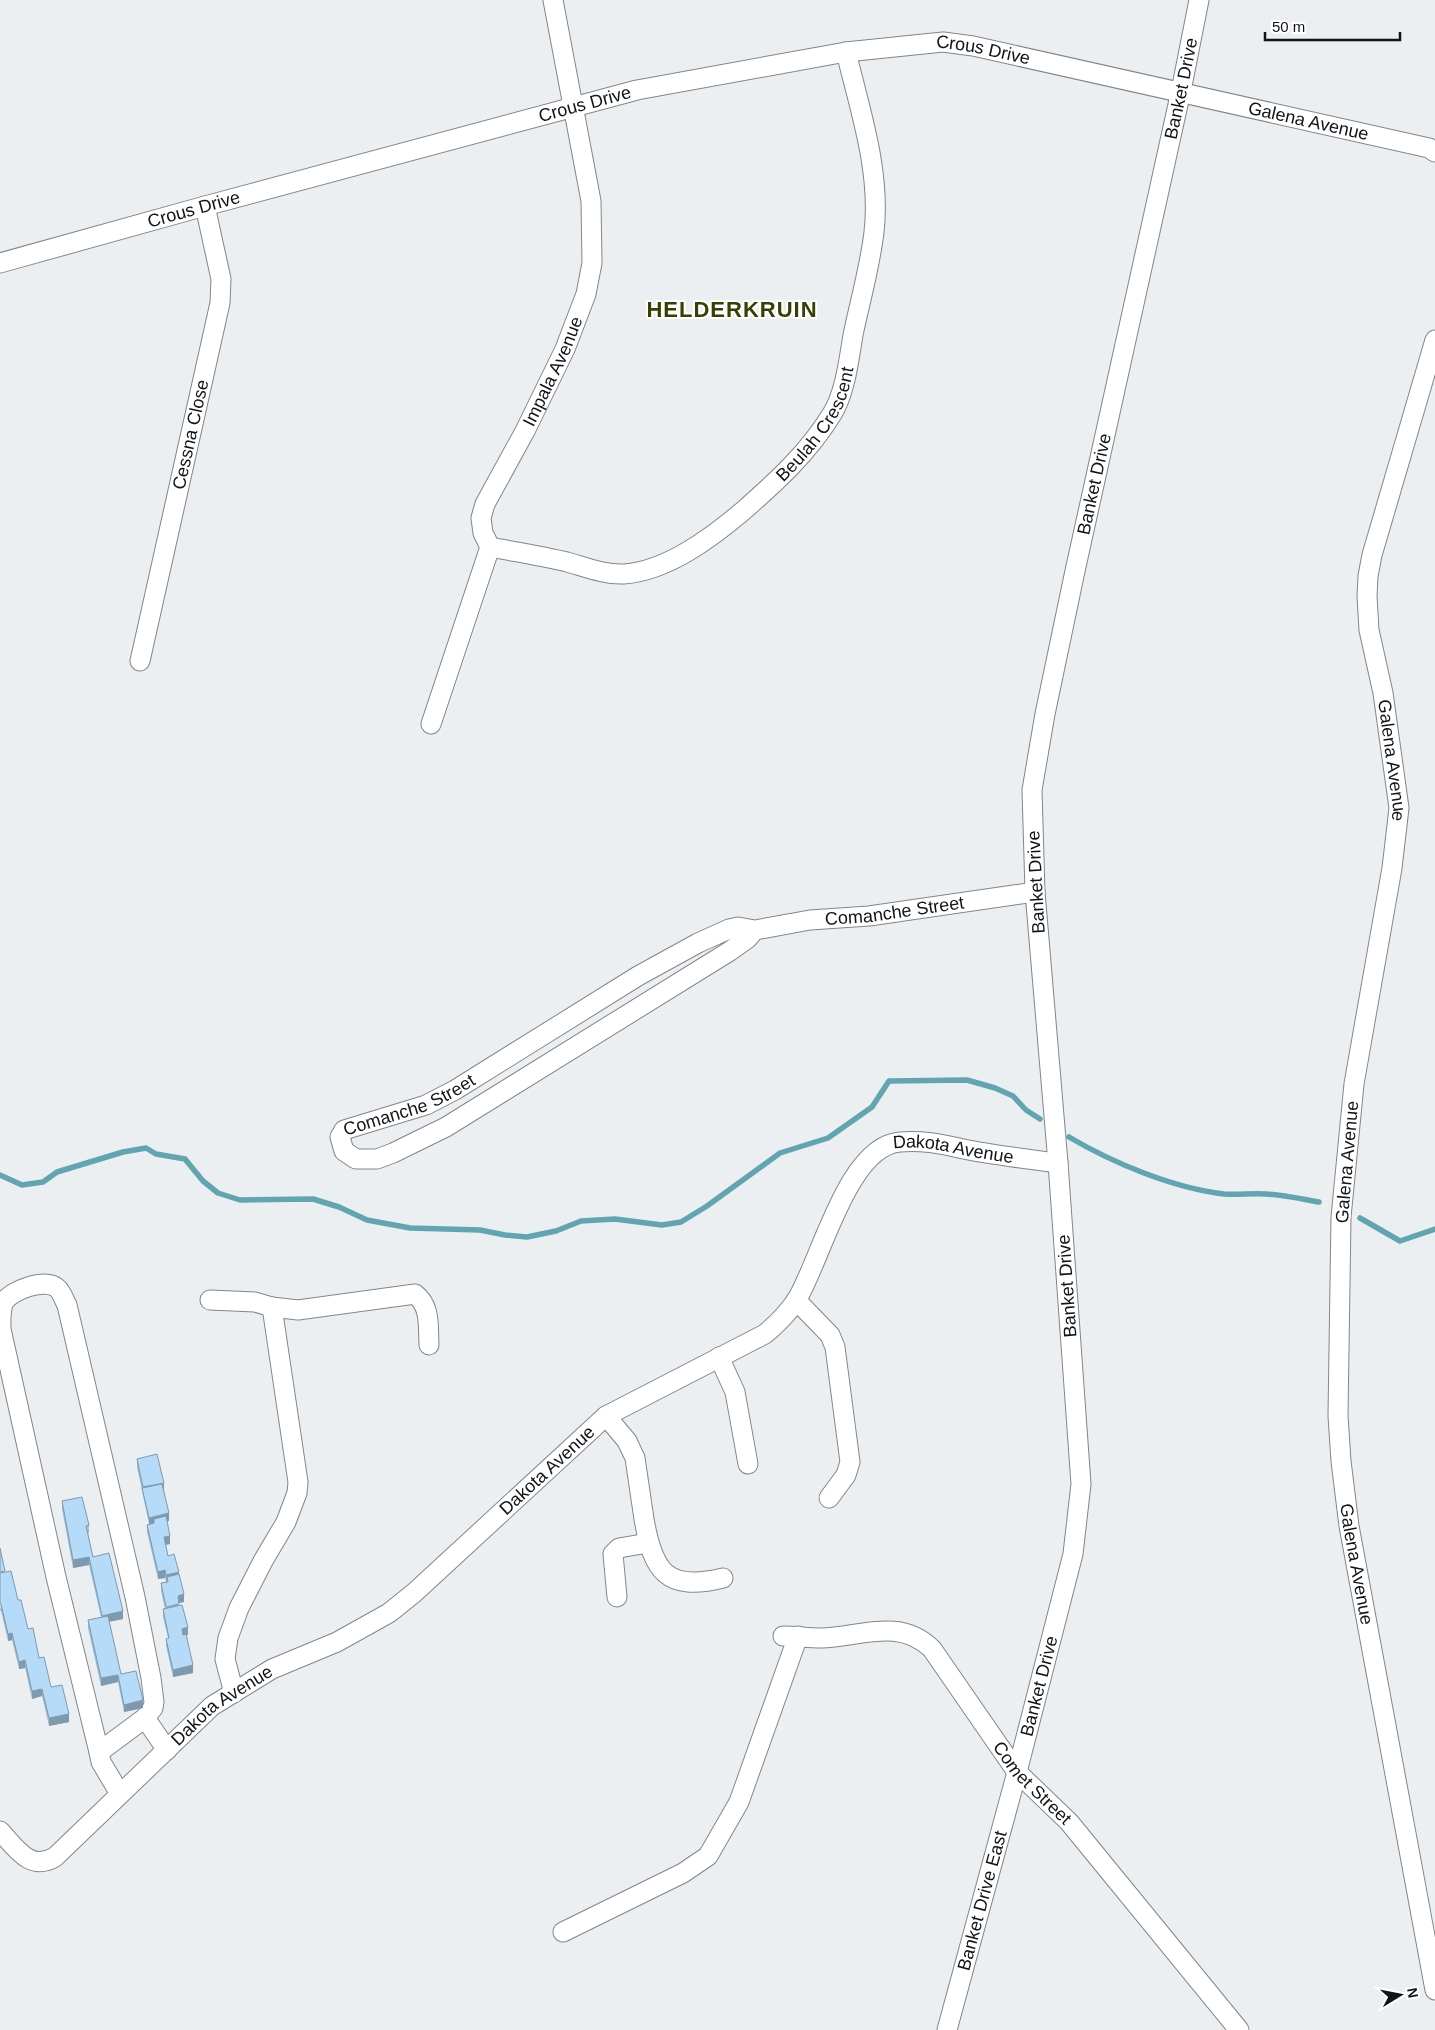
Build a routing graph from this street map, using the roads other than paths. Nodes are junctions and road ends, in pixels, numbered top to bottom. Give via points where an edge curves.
1 (553, 0) edge
2 (1199, 0) edge
3 (846, 52) junction
4 (1181, 92) junction
5 (574, 107) junction
6 (1435, 152) edge
7 (205, 206) junction
8 (0, 263) edge
9 (1435, 340) edge
10 (490, 546) junction
11 (140, 661) dead end
12 (431, 724) dead end
13 (1035, 892) junction
14 (755, 930) junction
15 (1058, 1163) junction
16 (210, 1300) dead end
17 (796, 1300) junction
18 (272, 1307) junction
19 (429, 1345) dead end
20 (719, 1358) junction
21 (606, 1416) junction
22 (748, 1464) dead end
23 (829, 1498) dead end
24 (648, 1542) junction
25 (723, 1578) dead end
26 (617, 1596) dead end
27 (234, 1693) junction
28 (148, 1724) junction
29 (166, 1750) junction
30 (99, 1752) junction
31 (1017, 1772) junction
32 (120, 1794) junction
33 (0, 1831) edge
34 (563, 1932) dead end
35 (1435, 1990) edge
36 (947, 2030) edge
37 (1239, 2030) edge

1 - 5 street, Impala Avenue
2 - 4 street, Banket Drive
3 - 4 street, Crous Drive via 943,42
3 - 5 street, Crous Drive via 637,90
3 - 10 street, Beulah Crescent via 874,186 874,232 844,382 834,412 812,444 790,469 715,534 681,555 641,571 623,574 604,572
4 - 6 street, Galena Avenue via 1429,148
4 - 13 street, Banket Drive via 1036,760 1032,790
5 - 7 street, Crous Drive
5 - 10 street, Impala Avenue via 590,201 592,263 586,294 565,350 485,504 481,518 483,533
7 - 8 street, Crous Drive
7 - 11 street, Cessna Close via 221,279 221,298
9 - 35 street, Galena Avenue via 1368,576 1369,630 1383,693 1399,808 1346,1148 1341,1217 1338,1416 1349,1526
10 - 12 street
13 - 14 street, Comanche Street via 869,916 810,920
13 - 15 street, Banket Drive
14 - 14 street, Comanche Street via 730,951 446,1127 393,1154 356,1159 344,1151 340,1137 344,1130 426,1105 698,943 729,929
15 - 17 street, Dakota Avenue via 985,1153 938,1142 898,1142 880,1149 866,1159 850,1182
15 - 31 street, Banket Drive via 1080,1484 1073,1554
16 - 18 street via 255,1302
17 - 20 street, Dakota Avenue via 765,1334
17 - 23 street via 830,1335 835,1347 850,1462 846,1475
18 - 19 street via 298,1310 415,1294 426,1307
18 - 27 street via 297,1493 286,1522 239,1608 228,1638 225,1659
20 - 21 street, Dakota Avenue
20 - 22 street via 734,1392
21 - 24 street via 631,1447 635,1458
21 - 27 street, Dakota Avenue via 389,1613 337,1642 272,1669
24 - 25 street via 660,1567 679,1581 693,1583
24 - 26 street via 619,1548 613,1554
27 - 29 street, Dakota Avenue via 212,1706
28 - 29 street
28 - 30 street
28 - 30 street via 154,1702 151,1678 67,1305 59,1289 49,1284 13,1291 3,1304 1,1329
29 - 32 street, Dakota Avenue
30 - 32 street via 101,1762
31 - 34 street, Comet Street via 932,1649 923,1641 897,1632 872,1631 822,1638 790,1636 739,1802 708,1856 682,1873
31 - 36 street, Banket Drive East
31 - 37 street, Comet Street via 1069,1822
32 - 33 street, Dakota Avenue via 55,1857 43,1862 27,1858

